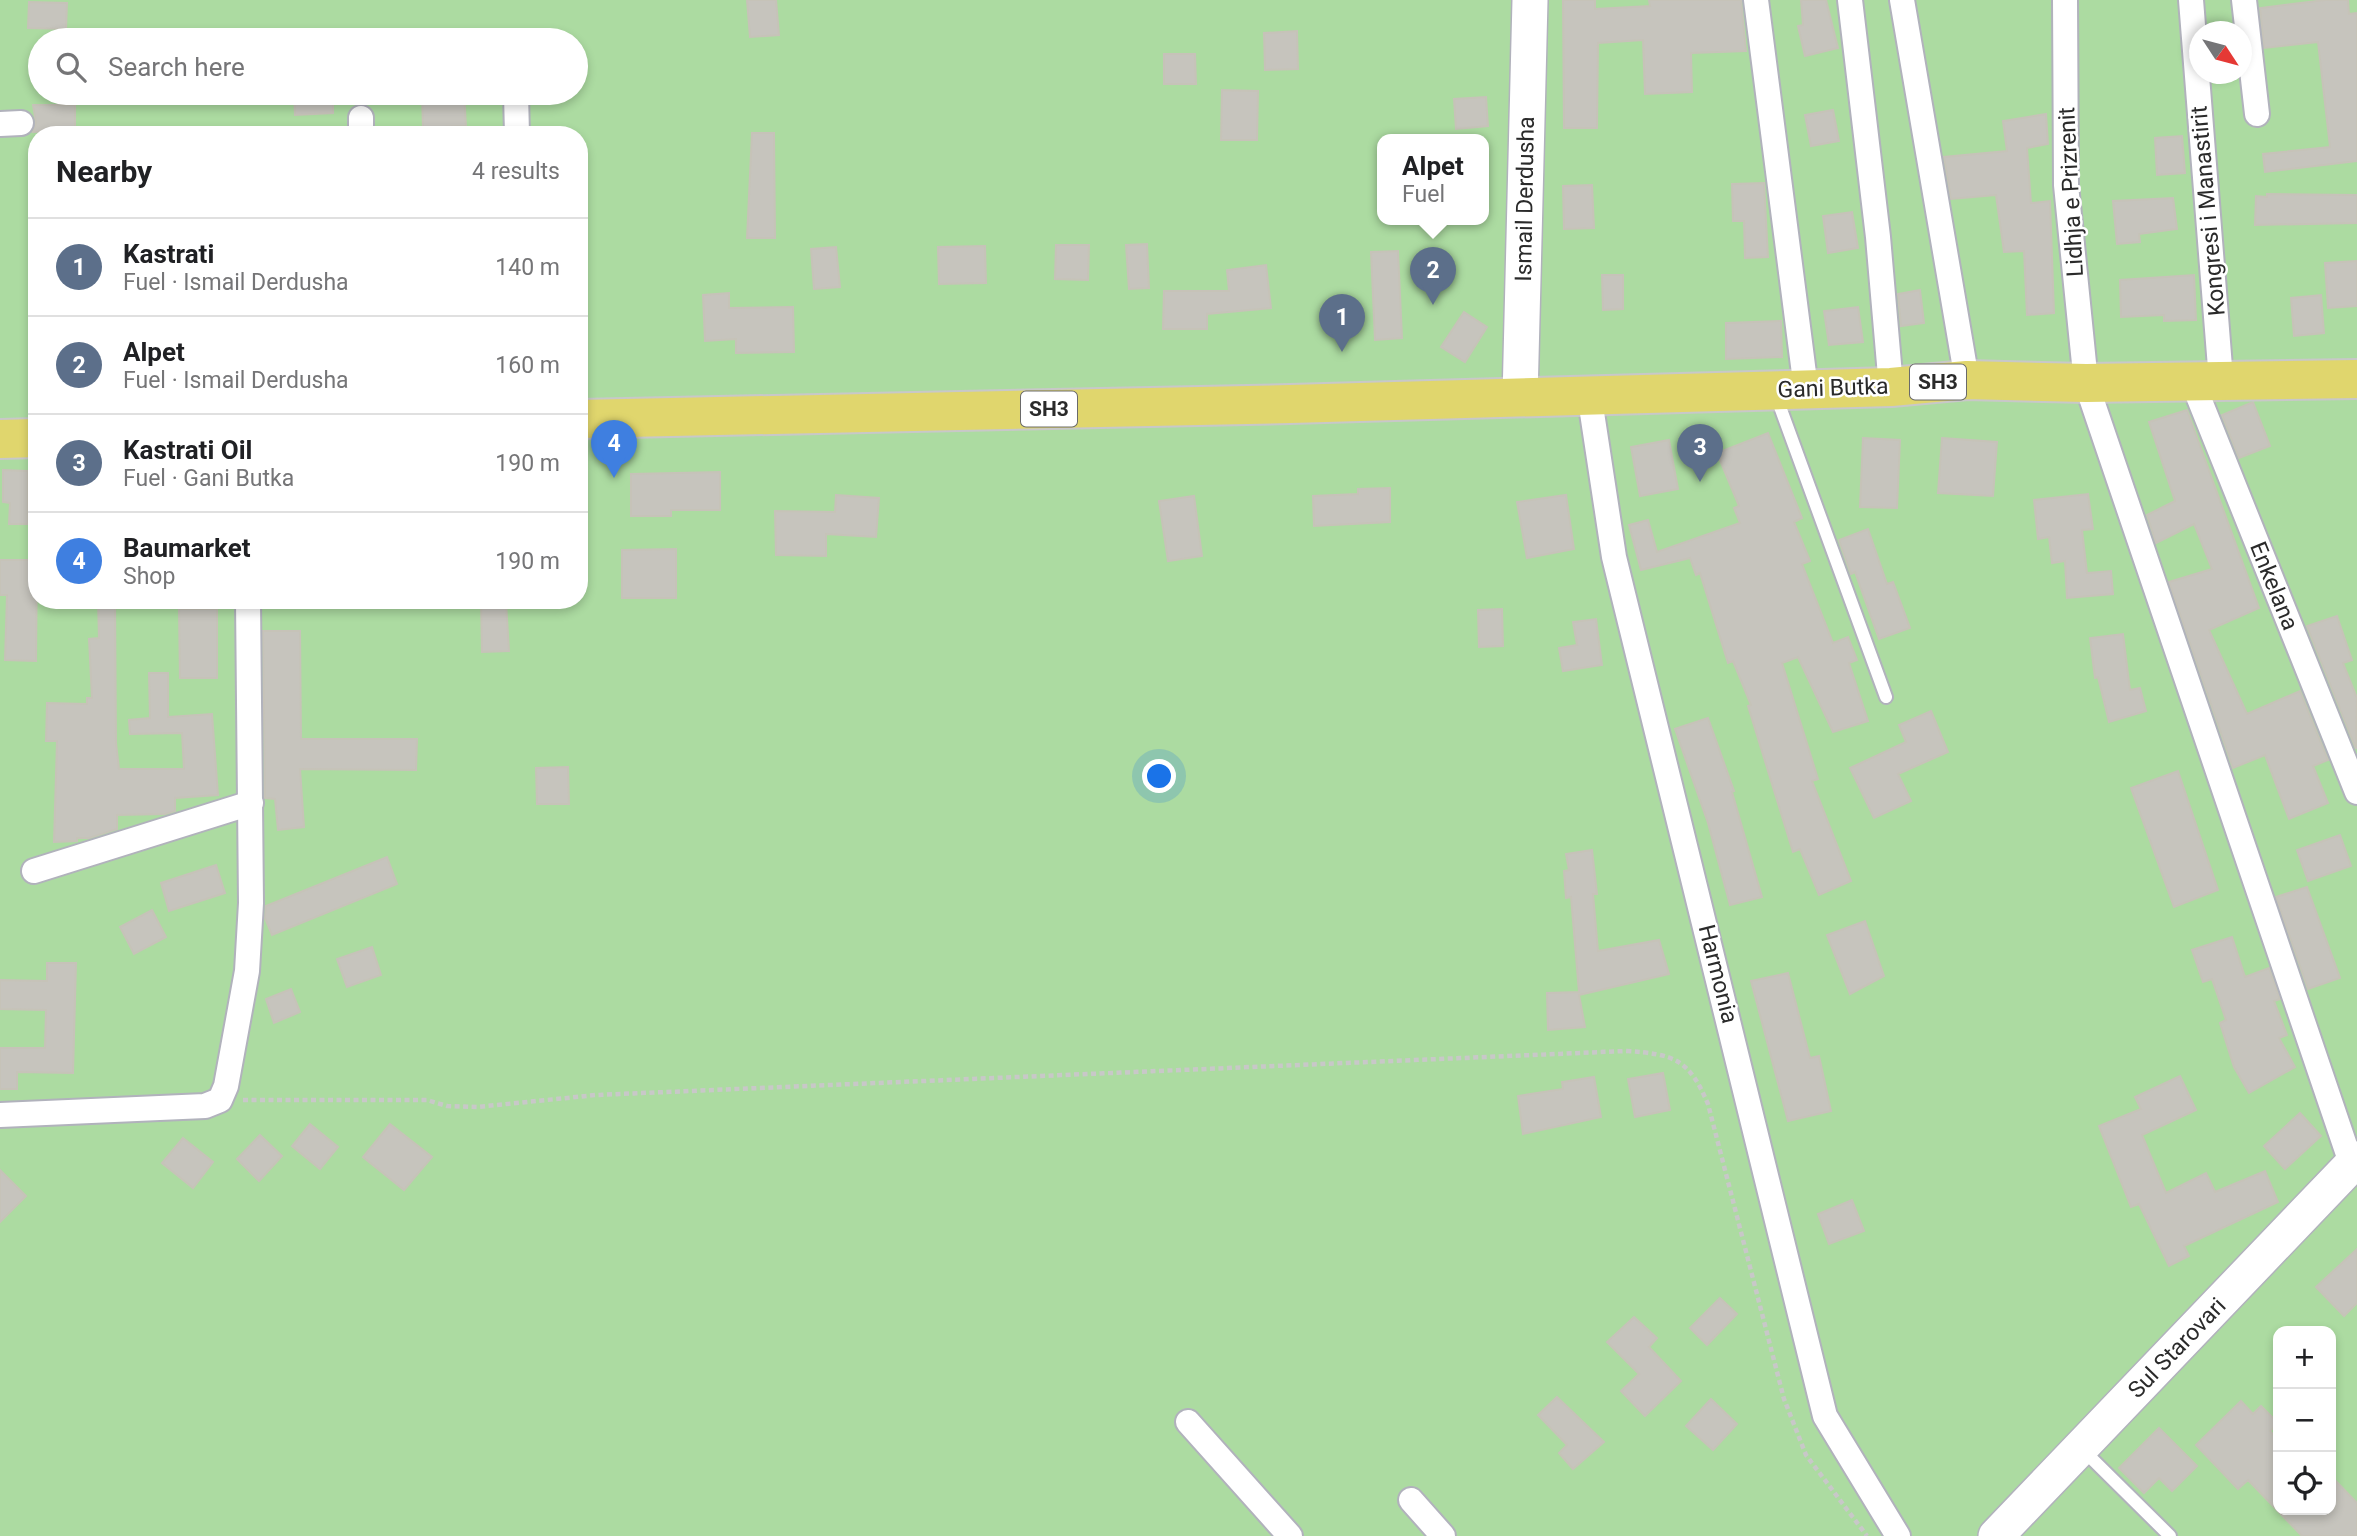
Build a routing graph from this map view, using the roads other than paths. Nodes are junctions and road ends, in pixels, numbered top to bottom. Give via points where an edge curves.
1 (1530, 0) edge
2 (1756, 0) edge
3 (1850, 0) edge
4 (1902, 0) edge
5 (2065, 0) edge
6 (2191, 0) edge
7 (2244, 0) edge
8 (516, 105) edge
9 (2257, 114) dead end
10 (517, 126) edge
11 (2357, 379) edge
12 (1967, 380) junction
13 (2207, 380) junction
14 (2086, 383) junction
15 (1891, 387) junction
16 (1790, 390) junction
17 (1589, 393) junction
18 (1520, 398) junction
19 (588, 419) edge
20 (0, 439) edge
21 (28, 439) edge
22 (248, 609) edge
23 (1886, 697) dead end
24 (2357, 792) edge
25 (251, 803) junction
26 (34, 871) dead end
27 (0, 1115) edge
28 (2355, 1166) edge
29 (1188, 1422) dead end
30 (2081, 1447) junction
31 (1411, 1500) dead end
32 (1290, 1536) edge
33 (1443, 1536) edge
34 (1898, 1536) edge
35 (1996, 1536) edge
36 (2171, 1536) edge

1 - 18 main road, Ismail Derdusha
2 - 16 street
3 - 15 street
4 - 12 street
5 - 14 street, Lidhja e Prizrenit via 2066,185
6 - 13 street, Kongresi i Manastirit
7 - 9 street
8 - 10 street
11 - 13 main road, Gani Butka / SH3
12 - 14 main road, Gani Butka / SH3
12 - 15 main road, Gani Butka / SH3
13 - 14 main road, Gani Butka / SH3
13 - 24 street, Enkelana
14 - 28 street, Lidhja e Prizrenit
15 - 16 main road, Gani Butka / SH3
16 - 17 main road, Gani Butka / SH3
16 - 23 lane
17 - 18 main road, Gani Butka / SH3
17 - 34 street, Harmonia via 1614,557 1825,1416
18 - 19 main road, SH3
20 - 21 main road
22 - 25 street
25 - 26 street
25 - 27 street via 247,971 220,1100 205,1106
28 - 30 main road, Sul Starovari
29 - 32 street
30 - 35 main road, Sul Starovari
30 - 36 lane
31 - 33 street

